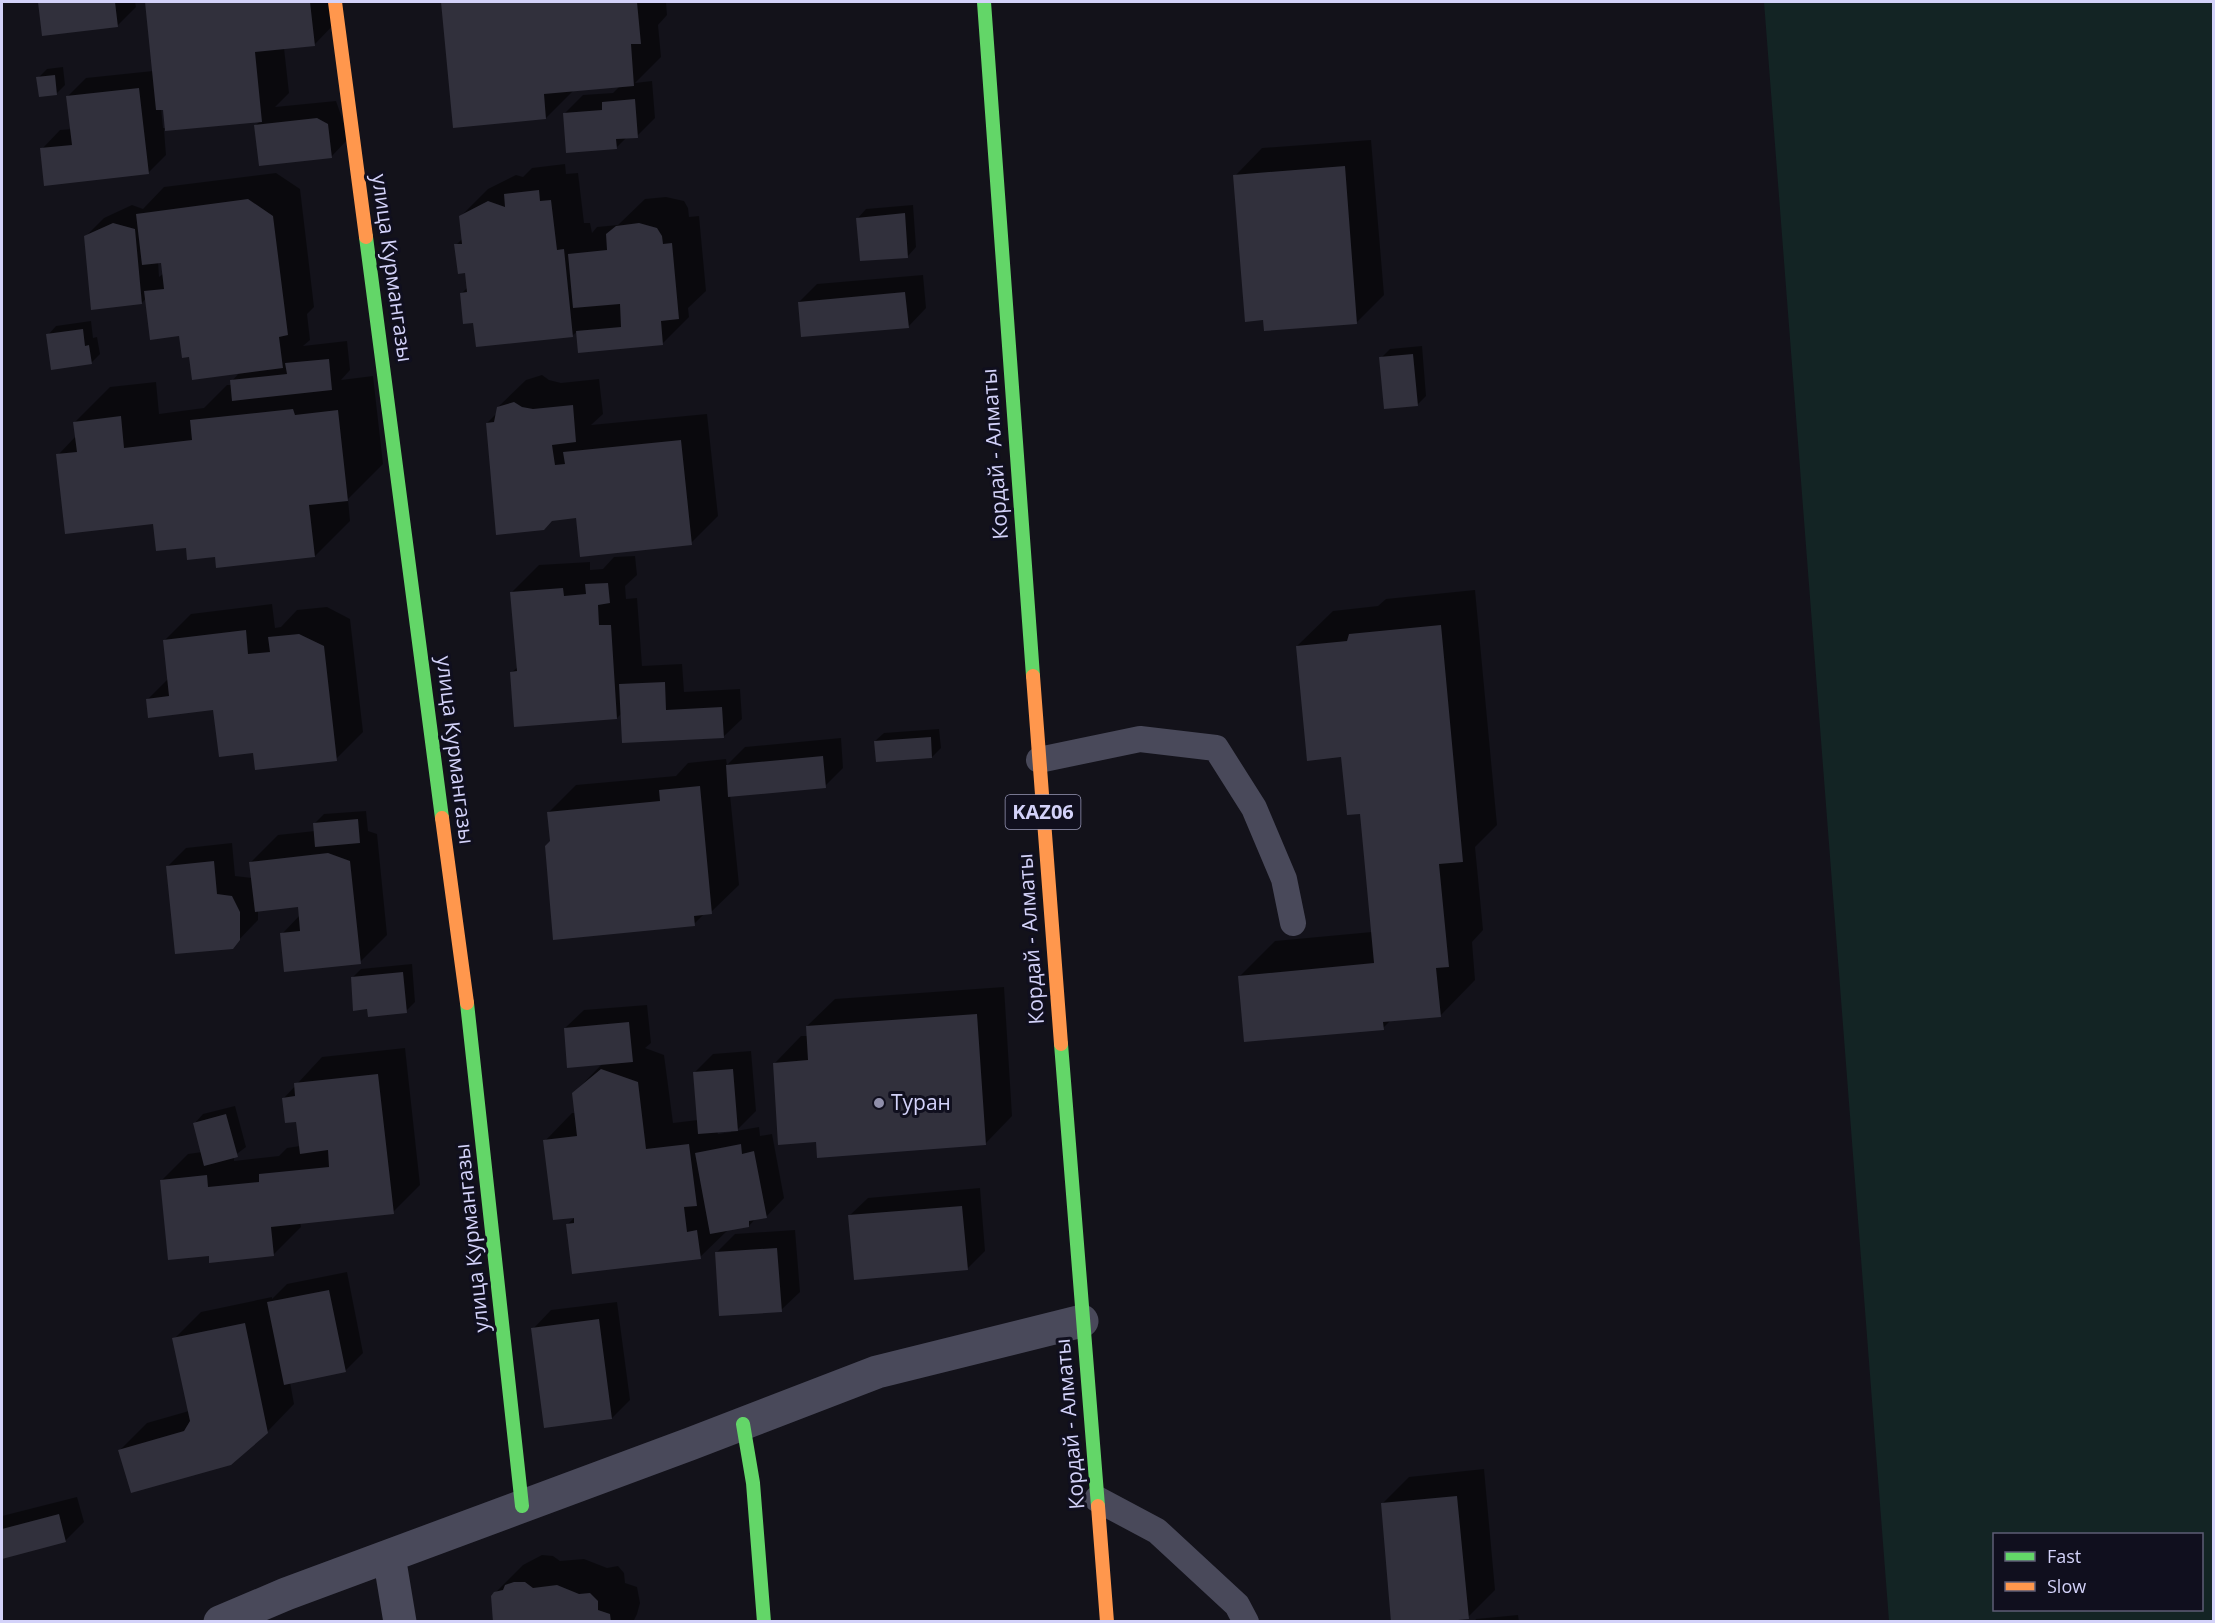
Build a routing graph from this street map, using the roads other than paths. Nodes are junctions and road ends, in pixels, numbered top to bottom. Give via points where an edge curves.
1 (335, 2) edge
2 (984, 2) edge
3 (1039, 760) junction
4 (1293, 923) dead end
5 (1082, 1321) junction
6 (743, 1424) junction
7 (1097, 1499) junction
8 (522, 1506) junction
9 (389, 1556) junction
10 (220, 1622) edge
11 (400, 1622) edge
12 (764, 1622) edge
13 (1107, 1622) edge
14 (1246, 1622) edge

1 - 8 main road, улица Курмангазы via 470,1029
2 - 3 main road, Кордай - Алматы / KAZ06
3 - 4 lane via 1140,740 1215,748 1254,808 1284,879
3 - 5 main road, Кордай - Алматы / KAZ06
5 - 6 street via 877,1372
5 - 7 main road, Кордай - Алматы / KAZ06
6 - 8 street
6 - 12 main road via 753,1483
7 - 13 main road, Кордай - Алматы / KAZ06
7 - 14 lane via 1157,1531 1237,1605
8 - 9 street
9 - 10 street
9 - 11 street

